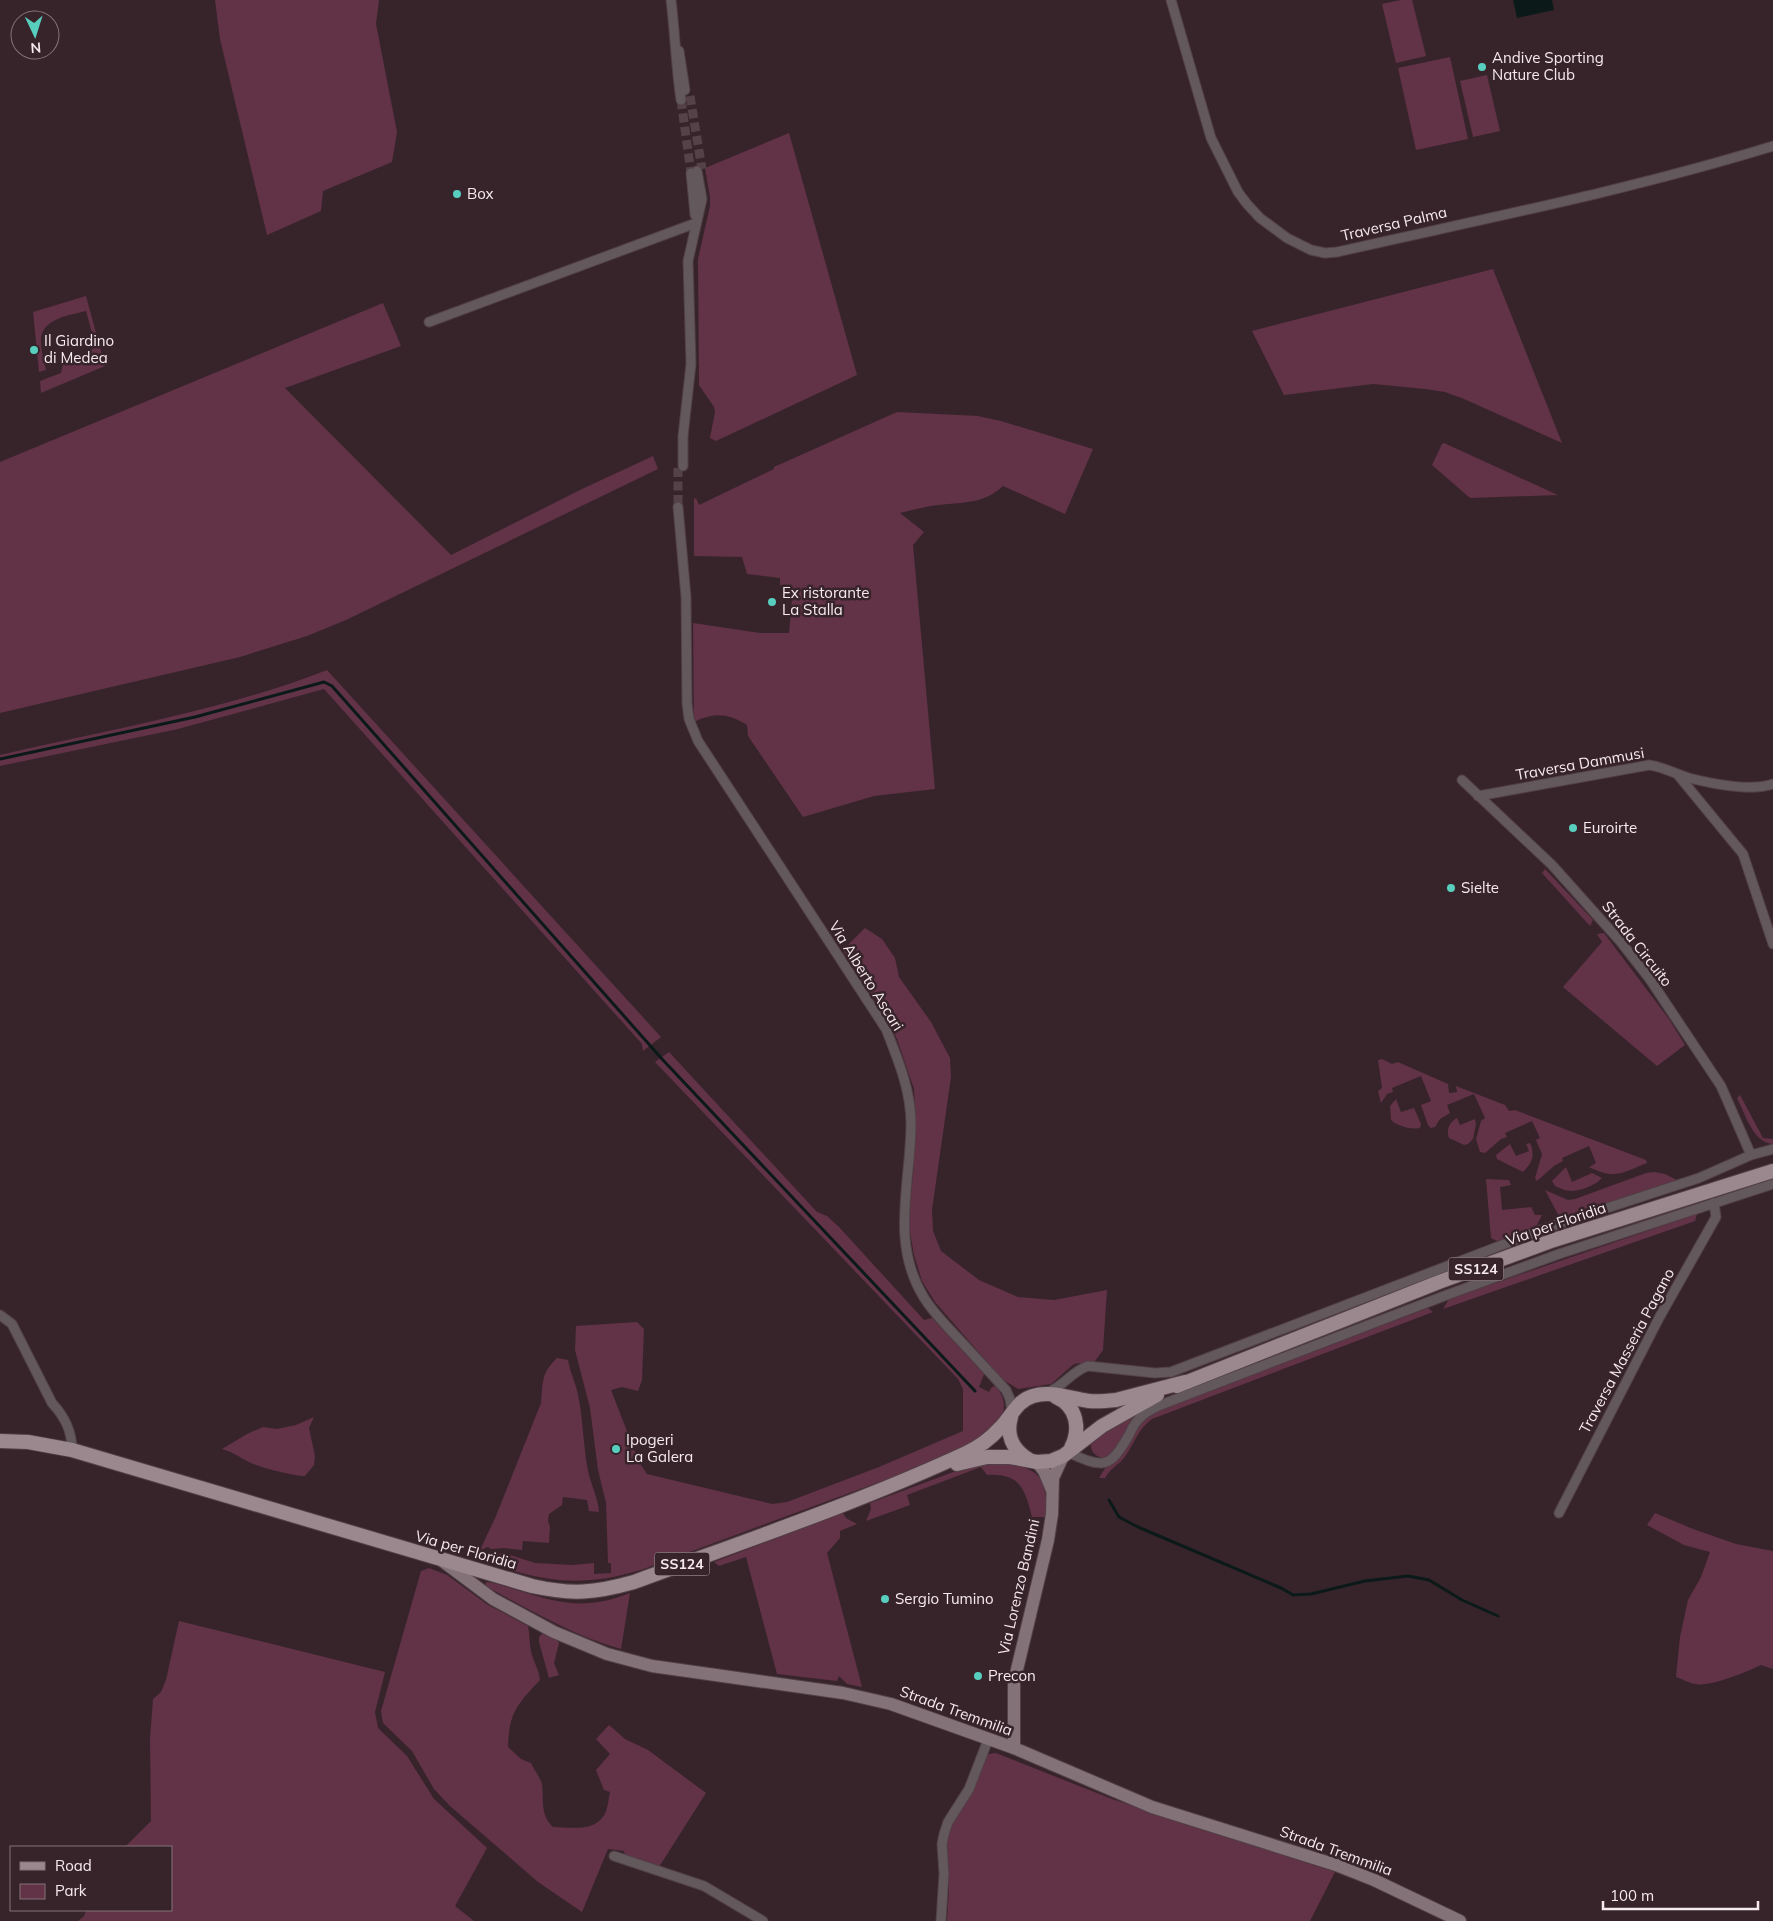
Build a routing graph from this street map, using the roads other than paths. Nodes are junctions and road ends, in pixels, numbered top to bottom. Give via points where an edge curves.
1 (671, 0) edge
2 (1171, 0) edge
3 (684, 99) tunnel mouth
4 (1773, 146) edge
5 (694, 172) tunnel mouth
6 (696, 223) junction
7 (429, 322) dead end
8 (680, 467) tunnel mouth
9 (681, 506) tunnel mouth
10 (1678, 774) junction
11 (1462, 780) dead end
12 (1773, 784) edge
13 (1478, 796) junction
14 (1773, 944) edge
15 (1773, 1149) edge
16 (1751, 1155) junction
17 (1773, 1171) edge
18 (1773, 1184) edge
19 (1714, 1203) junction
20 (0, 1315) edge
21 (1072, 1373) junction
22 (1185, 1382) junction
23 (1006, 1390) junction
24 (1042, 1395) junction
25 (1071, 1404) junction
26 (1011, 1415) junction
27 (0, 1441) edge
28 (72, 1450) junction
29 (1067, 1452) junction
30 (1032, 1460) junction
31 (917, 1476) junction
32 (1052, 1492) junction
33 (1558, 1513) dead end
34 (439, 1559) junction
35 (988, 1740) junction
36 (1014, 1748) junction
37 (614, 1856) dead end
38 (763, 1921) edge
39 (941, 1921) edge
40 (1460, 1921) edge

1 - 3 street
2 - 4 street, Traversa Palma via 1210,138 1238,192 1260,218 1287,238 1311,250 1337,252 1640,182
5 - 6 street via 698,200
6 - 7 street
6 - 8 street via 688,261 691,364 679,420
9 - 23 street, Via Alberto Ascari via 689,719 698,741 886,1029 908,1092 911,1124 903,1222 916,1282 926,1301
10 - 12 street, Traversa Dammusi via 1750,788
10 - 13 street, Traversa Dammusi via 1649,765
10 - 14 street via 1743,854
11 - 13 street, Strada Circuito
13 - 16 street, Strada Circuito via 1558,872 1603,920 1643,971 1721,1086
15 - 16 street
16 - 21 street via 1699,1178 1549,1226 1171,1372 1088,1366
17 - 22 main road, Via per Floridia / SS124 via 1554,1240
18 - 19 street
19 - 29 street via 1559,1254 1158,1406 1142,1415 1116,1457 1108,1461 1090,1462
19 - 33 street, Traversa Masseria Pagano via 1716,1217
20 - 28 street via 12,1324 52,1403 60,1411 72,1435
21 - 24 street via 1058,1388
21 - 25 street
22 - 25 main road via 1116,1400
22 - 29 main road via 1117,1416
23 - 24 street via 1017,1395
23 - 26 street
24 - 25 main road
24 - 26 main road via 1020,1403
25 - 29 main road via 1077,1430
26 - 30 main road via 1011,1441 1018,1452
26 - 31 main road via 989,1438 968,1452
27 - 28 main road, Via per Floridia
28 - 34 main road, Via per Floridia
29 - 30 main road via 1051,1461
29 - 32 main road via 1053,1478
30 - 31 main road via 987,1457
30 - 32 main road via 1044,1471
31 - 34 main road, Via per Floridia / SS124 via 634,1582 597,1592 550,1590
32 - 36 main road, Via Lorenzo Bandini via 1048,1540 1014,1682
34 - 35 main road, Strada Tremmilia via 492,1599 554,1632 607,1654 652,1666 843,1693 890,1704
35 - 36 main road, Strada Tremmilia
35 - 39 street via 969,1789 944,1834
36 - 40 main road, Strada Tremmilia via 1152,1807 1336,1865
37 - 38 street via 704,1886

